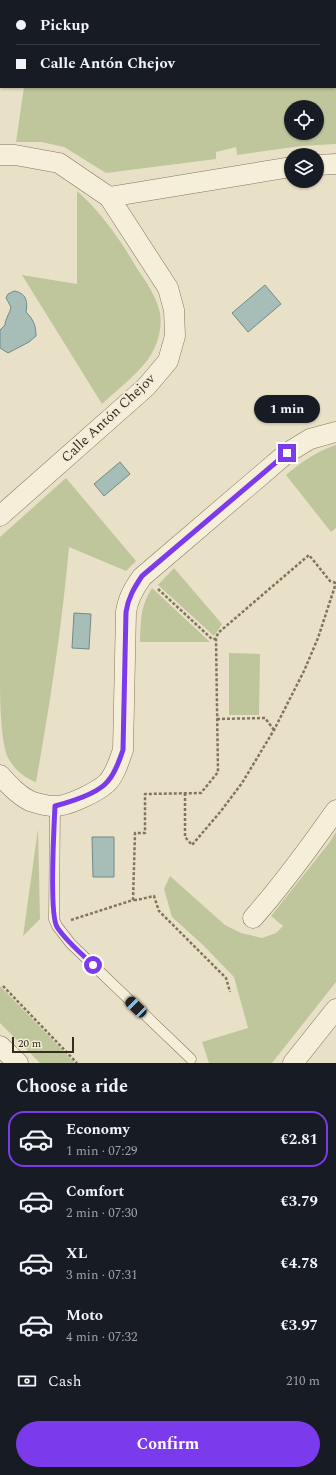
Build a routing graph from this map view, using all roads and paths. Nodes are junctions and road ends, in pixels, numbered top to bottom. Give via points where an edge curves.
1 (0, 154) edge
2 (336, 164) edge
3 (324, 165) edge
4 (284, 168) edge
5 (109, 197) junction
6 (336, 432) edge
7 (0, 516) edge
8 (336, 583) edge
9 (157, 589) dead end
10 (216, 639) junction
11 (217, 719) junction
12 (274, 730) junction
13 (0, 775) edge
14 (186, 793) junction
15 (55, 806) junction
16 (336, 810) edge
17 (134, 900) junction
18 (253, 918) dead end
19 (76, 919) dead end
20 (3, 986) dead end
21 (230, 992) dead end
22 (336, 1009) edge
23 (0, 1046) edge
24 (191, 1060) dead end
25 (18, 1063) edge
26 (77, 1063) edge
27 (293, 1063) edge

1 - 5 street via 59,163
2 - 3 street
4 - 5 street
5 - 7 street, Calle Antón Chejov via 168,288 174,310 175,336 168,361 146,387
6 - 15 street via 310,439 287,453 142,576 134,588 126,612 123,750 118,764 108,782 74,801
8 - 10 path via 330,581 309,555 218,633
8 - 12 path via 318,638
9 - 10 path via 212,639
10 - 11 path
11 - 12 path via 264,718
11 - 14 path via 218,772 202,793
12 - 14 path via 242,783 192,845 185,837
13 - 15 street via 9,786 31,801
14 - 17 path via 145,794 145,833 135,833
15 - 24 lane via 53,902 57,926 71,944
16 - 18 street via 274,895
17 - 19 path
17 - 21 path via 154,896 158,911 226,978
20 - 26 path
22 - 27 street
23 - 25 street

